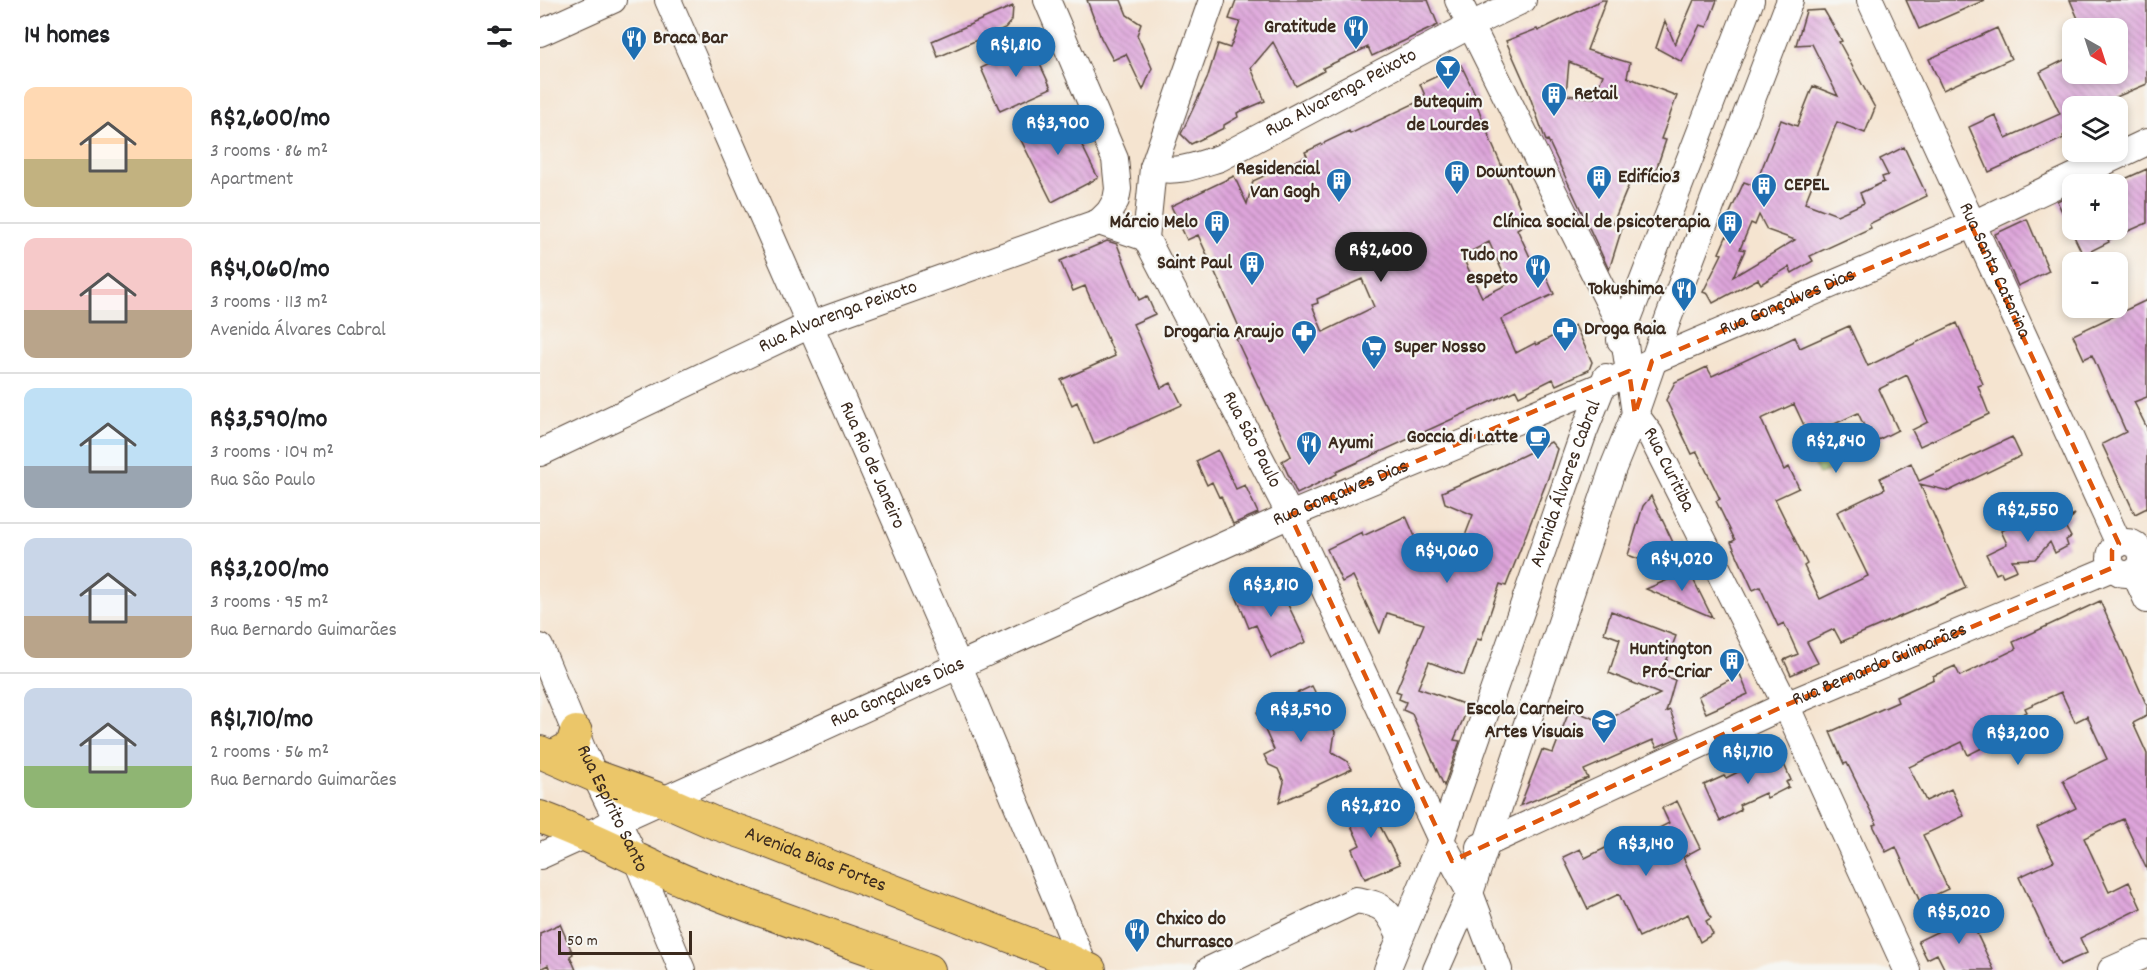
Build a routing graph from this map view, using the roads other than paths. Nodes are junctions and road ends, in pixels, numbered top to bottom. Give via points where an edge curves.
1 (613, 0) edge
2 (668, 0) edge
3 (1047, 0) edge
4 (1212, 0) edge
5 (1458, 0) edge
6 (1523, 0) edge
7 (1751, 0) edge
8 (1790, 0) edge
9 (1870, 0) edge
10 (1471, 25) junction
11 (540, 33) edge
12 (2147, 142) edge
13 (1153, 168) junction
14 (1099, 222) junction
15 (1971, 225) junction
16 (1146, 238) junction
17 (810, 325) junction
18 (1623, 331) junction
19 (1641, 366) junction
20 (1603, 385) junction
21 (1635, 414) junction
22 (1586, 428) junction
23 (540, 453) edge
24 (1290, 515) junction
25 (2131, 557) edge
26 (2147, 600) edge
27 (540, 647) edge
28 (959, 666) junction
29 (1786, 705) junction
30 (576, 732) junction
31 (547, 754) edge
32 (595, 776) junction
33 (662, 800) junction
34 (540, 818) edge
35 (618, 822) junction
36 (585, 835) junction
37 (1486, 843) junction
38 (1446, 851) junction
39 (540, 856) edge
40 (637, 861) junction
41 (1470, 893) junction
42 (1400, 935) junction
43 (2147, 954) edge
44 (1075, 957) edge
45 (682, 970) edge
46 (929, 970) edge
47 (1209, 970) edge
48 (1387, 970) edge
49 (1436, 970) edge
50 (1499, 970) edge
51 (1907, 970) edge
52 (2111, 970) edge

1 - 11 street
2 - 17 street, Rua Rio de Janeiro
3 - 14 street via 1115,159 1116,200
4 - 13 street
5 - 10 street
6 - 10 street, Rua Alvarenga Peixoto
7 - 18 street, Avenida Álvares Cabral
8 - 19 street, Avenida Álvares Cabral
9 - 15 street, Rua Santa Catarina
10 - 13 street, Rua Alvarenga Peixoto via 1220,158 1187,169
10 - 18 street
12 - 15 street, Rua Gonçalves Dias
13 - 16 street
14 - 16 street
14 - 17 street, Rua Alvarenga Peixoto
15 - 19 street, Rua Gonçalves Dias
15 - 25 street, Rua Santa Catarina
16 - 24 street, Rua São Paulo
17 - 23 street, Rua Alvarenga Peixoto
17 - 28 street, Rua Rio de Janeiro
18 - 19 street
18 - 20 street, Avenida Álvares Cabral
19 - 20 street, Rua Gonçalves Dias
19 - 21 street, Avenida Álvares Cabral
20 - 22 street, Avenida Álvares Cabral
20 - 24 street, Rua Gonçalves Dias
21 - 22 street
21 - 29 street, Rua Curitiba via 1650,434
21 - 37 street, Avenida Álvares Cabral via 1613,468
22 - 38 street, Avenida Álvares Cabral
24 - 28 street, Rua Gonçalves Dias
24 - 38 street, Rua São Paulo
25 - 26 street, Rua Santa Catarina
25 - 29 street, Rua Bernardo Guimarães
27 - 30 street, Rua Espírito Santo
28 - 33 street, Rua Gonçalves Dias
28 - 44 street, Rua Rio de Janeiro
29 - 37 street, Rua Bernardo Guimarães
29 - 51 street, Rua Curitiba
30 - 31 main road via 572,746
30 - 32 street, Rua Espírito Santo
31 - 32 main road, Avenida Bias Fortes
32 - 33 main road, Avenida Bias Fortes
32 - 35 street, Rua Espírito Santo
33 - 35 street, Rua Gonçalves Dias
33 - 44 main road, Avenida Bias Fortes
34 - 36 main road
35 - 36 street, Rua Gonçalves Dias
35 - 40 street, Rua Espírito Santo
36 - 39 street, Rua Gonçalves Dias
36 - 40 main road
37 - 38 street, Rua Bernardo Guimarães
37 - 41 street, Avenida Álvares Cabral
38 - 41 street, Rua São Paulo
38 - 42 street, Avenida Álvares Cabral
40 - 45 street, Rua Espírito Santo
40 - 46 main road
41 - 49 street, Avenida Álvares Cabral
41 - 50 street, Rua São Paulo
42 - 47 street via 1389,914 1377,904 1356,900
42 - 48 street, Avenida Álvares Cabral
43 - 52 street

